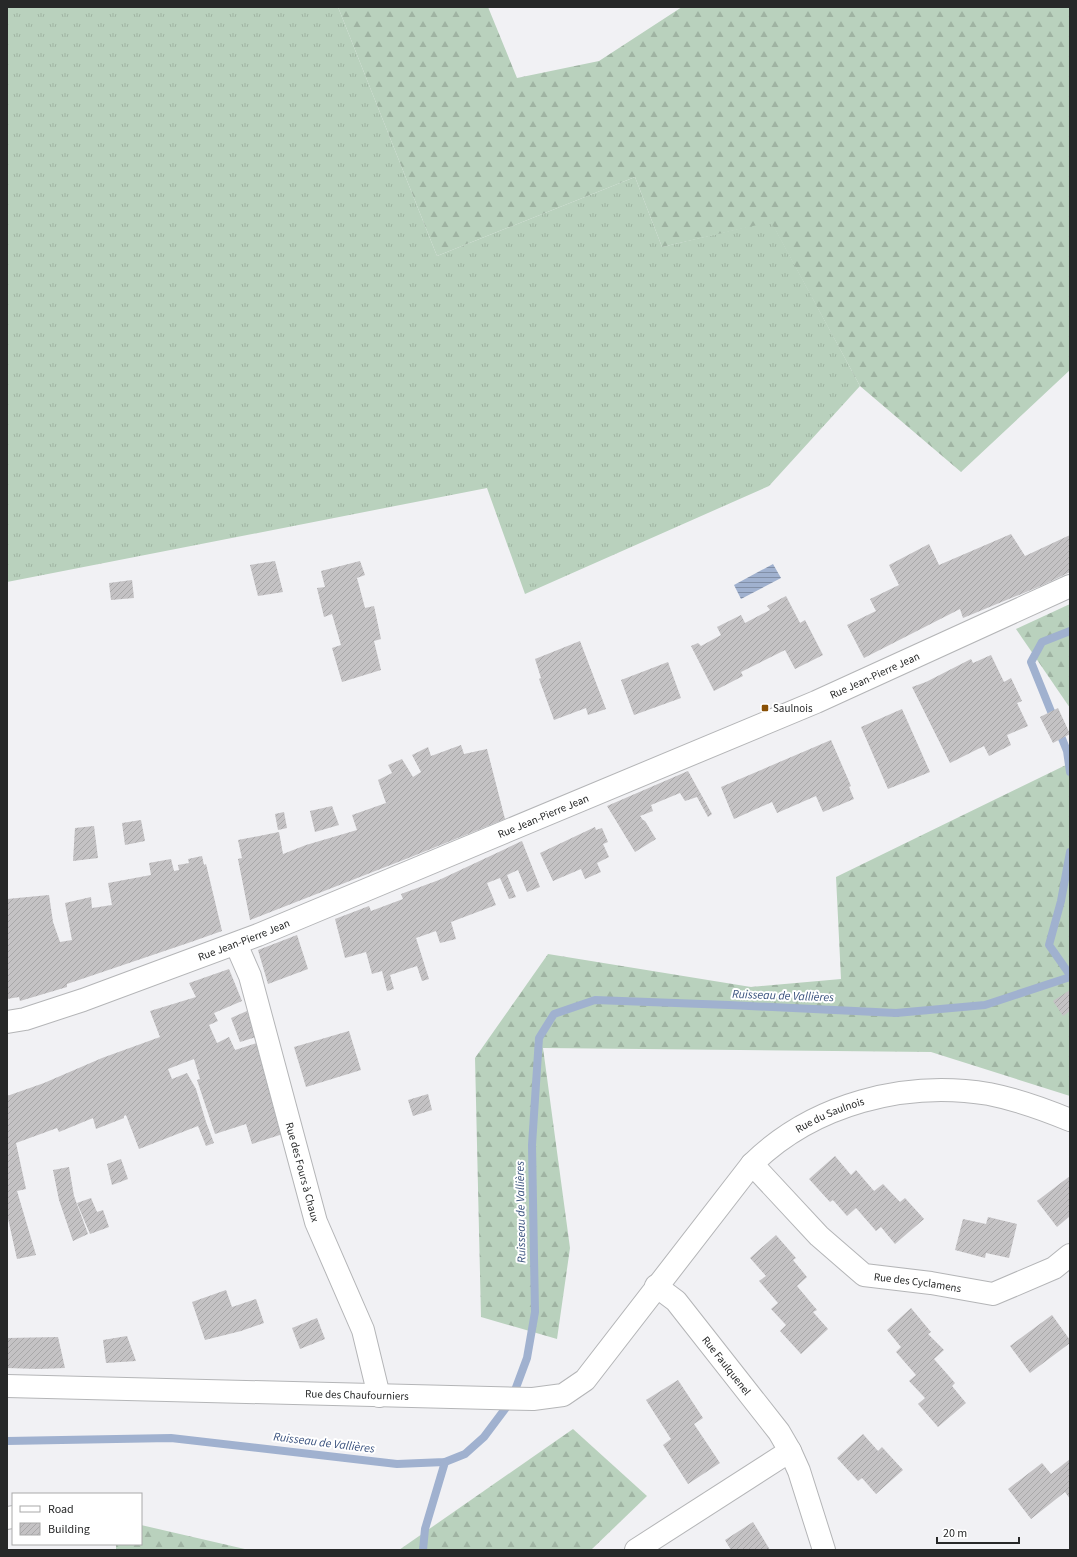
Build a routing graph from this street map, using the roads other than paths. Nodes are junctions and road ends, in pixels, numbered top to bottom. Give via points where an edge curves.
1 (1070, 586) edge
2 (236, 944) junction
3 (7, 1022) edge
4 (1070, 1120) edge
5 (752, 1164) junction
6 (1070, 1255) edge
7 (656, 1286) junction
8 (7, 1386) edge
9 (379, 1396) junction
10 (790, 1451) junction
11 (636, 1550) edge
12 (824, 1550) edge

1 - 2 street, Rue Jean-Pierre Jean via 816,702
2 - 3 street, Rue Jean-Pierre Jean via 83,1000 25,1019
2 - 9 street, Rue des Fours à Chaux via 250,976 316,1222 363,1330
4 - 5 street, Rue du Saulnois via 989,1095 960,1091 920,1091 884,1096 820,1116 766,1150
5 - 6 street, Rue des Cyclamens via 820,1236 864,1275 993,1294 1054,1268
5 - 7 street, Rue du Saulnois
7 - 9 street, Rue des Chaufourniers via 585,1380 562,1395 533,1399
7 - 10 street, Rue Faulquenel via 676,1301 779,1432
8 - 9 street, Rue des Chaufourniers
10 - 11 street
10 - 12 street, Rue Faulquenel via 799,1471

